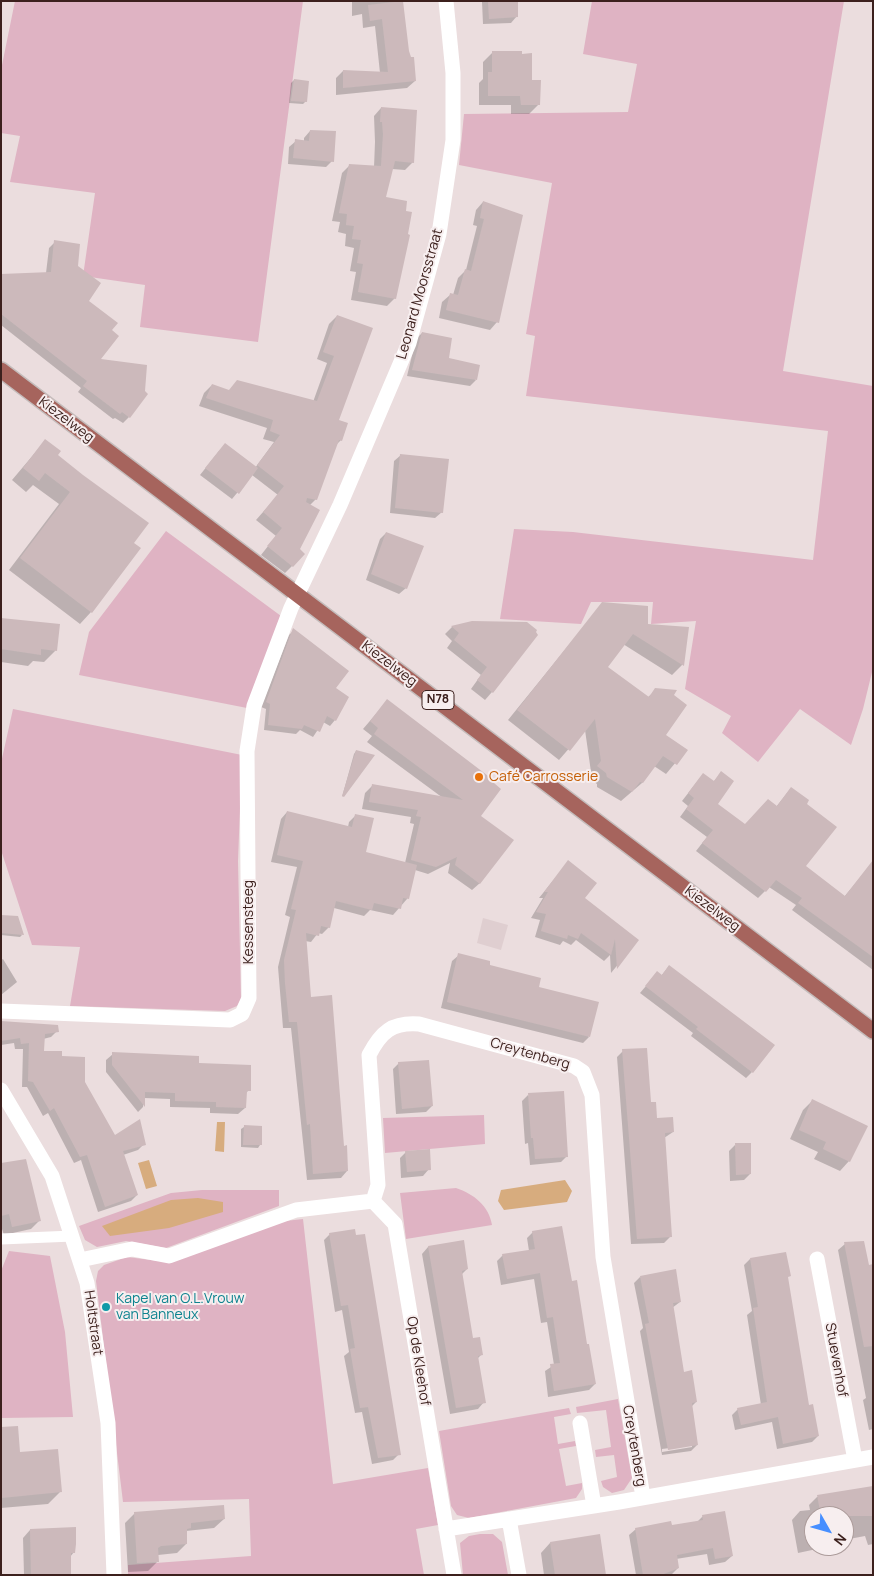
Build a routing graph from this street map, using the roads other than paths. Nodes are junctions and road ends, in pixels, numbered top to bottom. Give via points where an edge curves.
1 (446, 1) edge
2 (1, 370) edge
3 (297, 596) junction
4 (1, 1011) edge
5 (873, 1031) edge
6 (1, 1090) edge
7 (373, 1201) junction
8 (73, 1236) junction
9 (1, 1239) edge
10 (817, 1259) dead end
11 (80, 1260) junction
12 (580, 1423) dead end
13 (873, 1457) edge
14 (854, 1460) junction
15 (643, 1497) junction
16 (594, 1506) junction
17 (509, 1519) junction
18 (446, 1529) junction
19 (114, 1575) edge
20 (454, 1575) edge
21 (519, 1575) edge

1 - 3 street, Leonard Moorsstraat via 453,74 453,140 439,234 409,343 340,506
2 - 3 main road, Kiezelweg / N78
3 - 4 street, Kessensteeg via 254,706 247,751 249,998 242,1014 230,1020
3 - 5 main road, Kiezelweg / N78
6 - 8 street, Holtstraat via 52,1176
7 - 11 street via 296,1210 169,1256 132,1249
7 - 15 street, Creytenberg via 378,1185 369,1056 376,1041 393,1027 405,1023 420,1024 574,1066 583,1072 592,1095 603,1257
7 - 18 street, Op de Kleehof via 396,1224
8 - 9 lane
8 - 11 street, Holtstraat
10 - 14 street, Stuevenhof
11 - 19 street, Holtstraat via 87,1283 108,1423
12 - 16 street
13 - 14 street, Creytenberg
14 - 15 street, Creytenberg
15 - 16 street
16 - 17 street
17 - 18 street
17 - 21 street
18 - 20 street, Op de Kleehof

